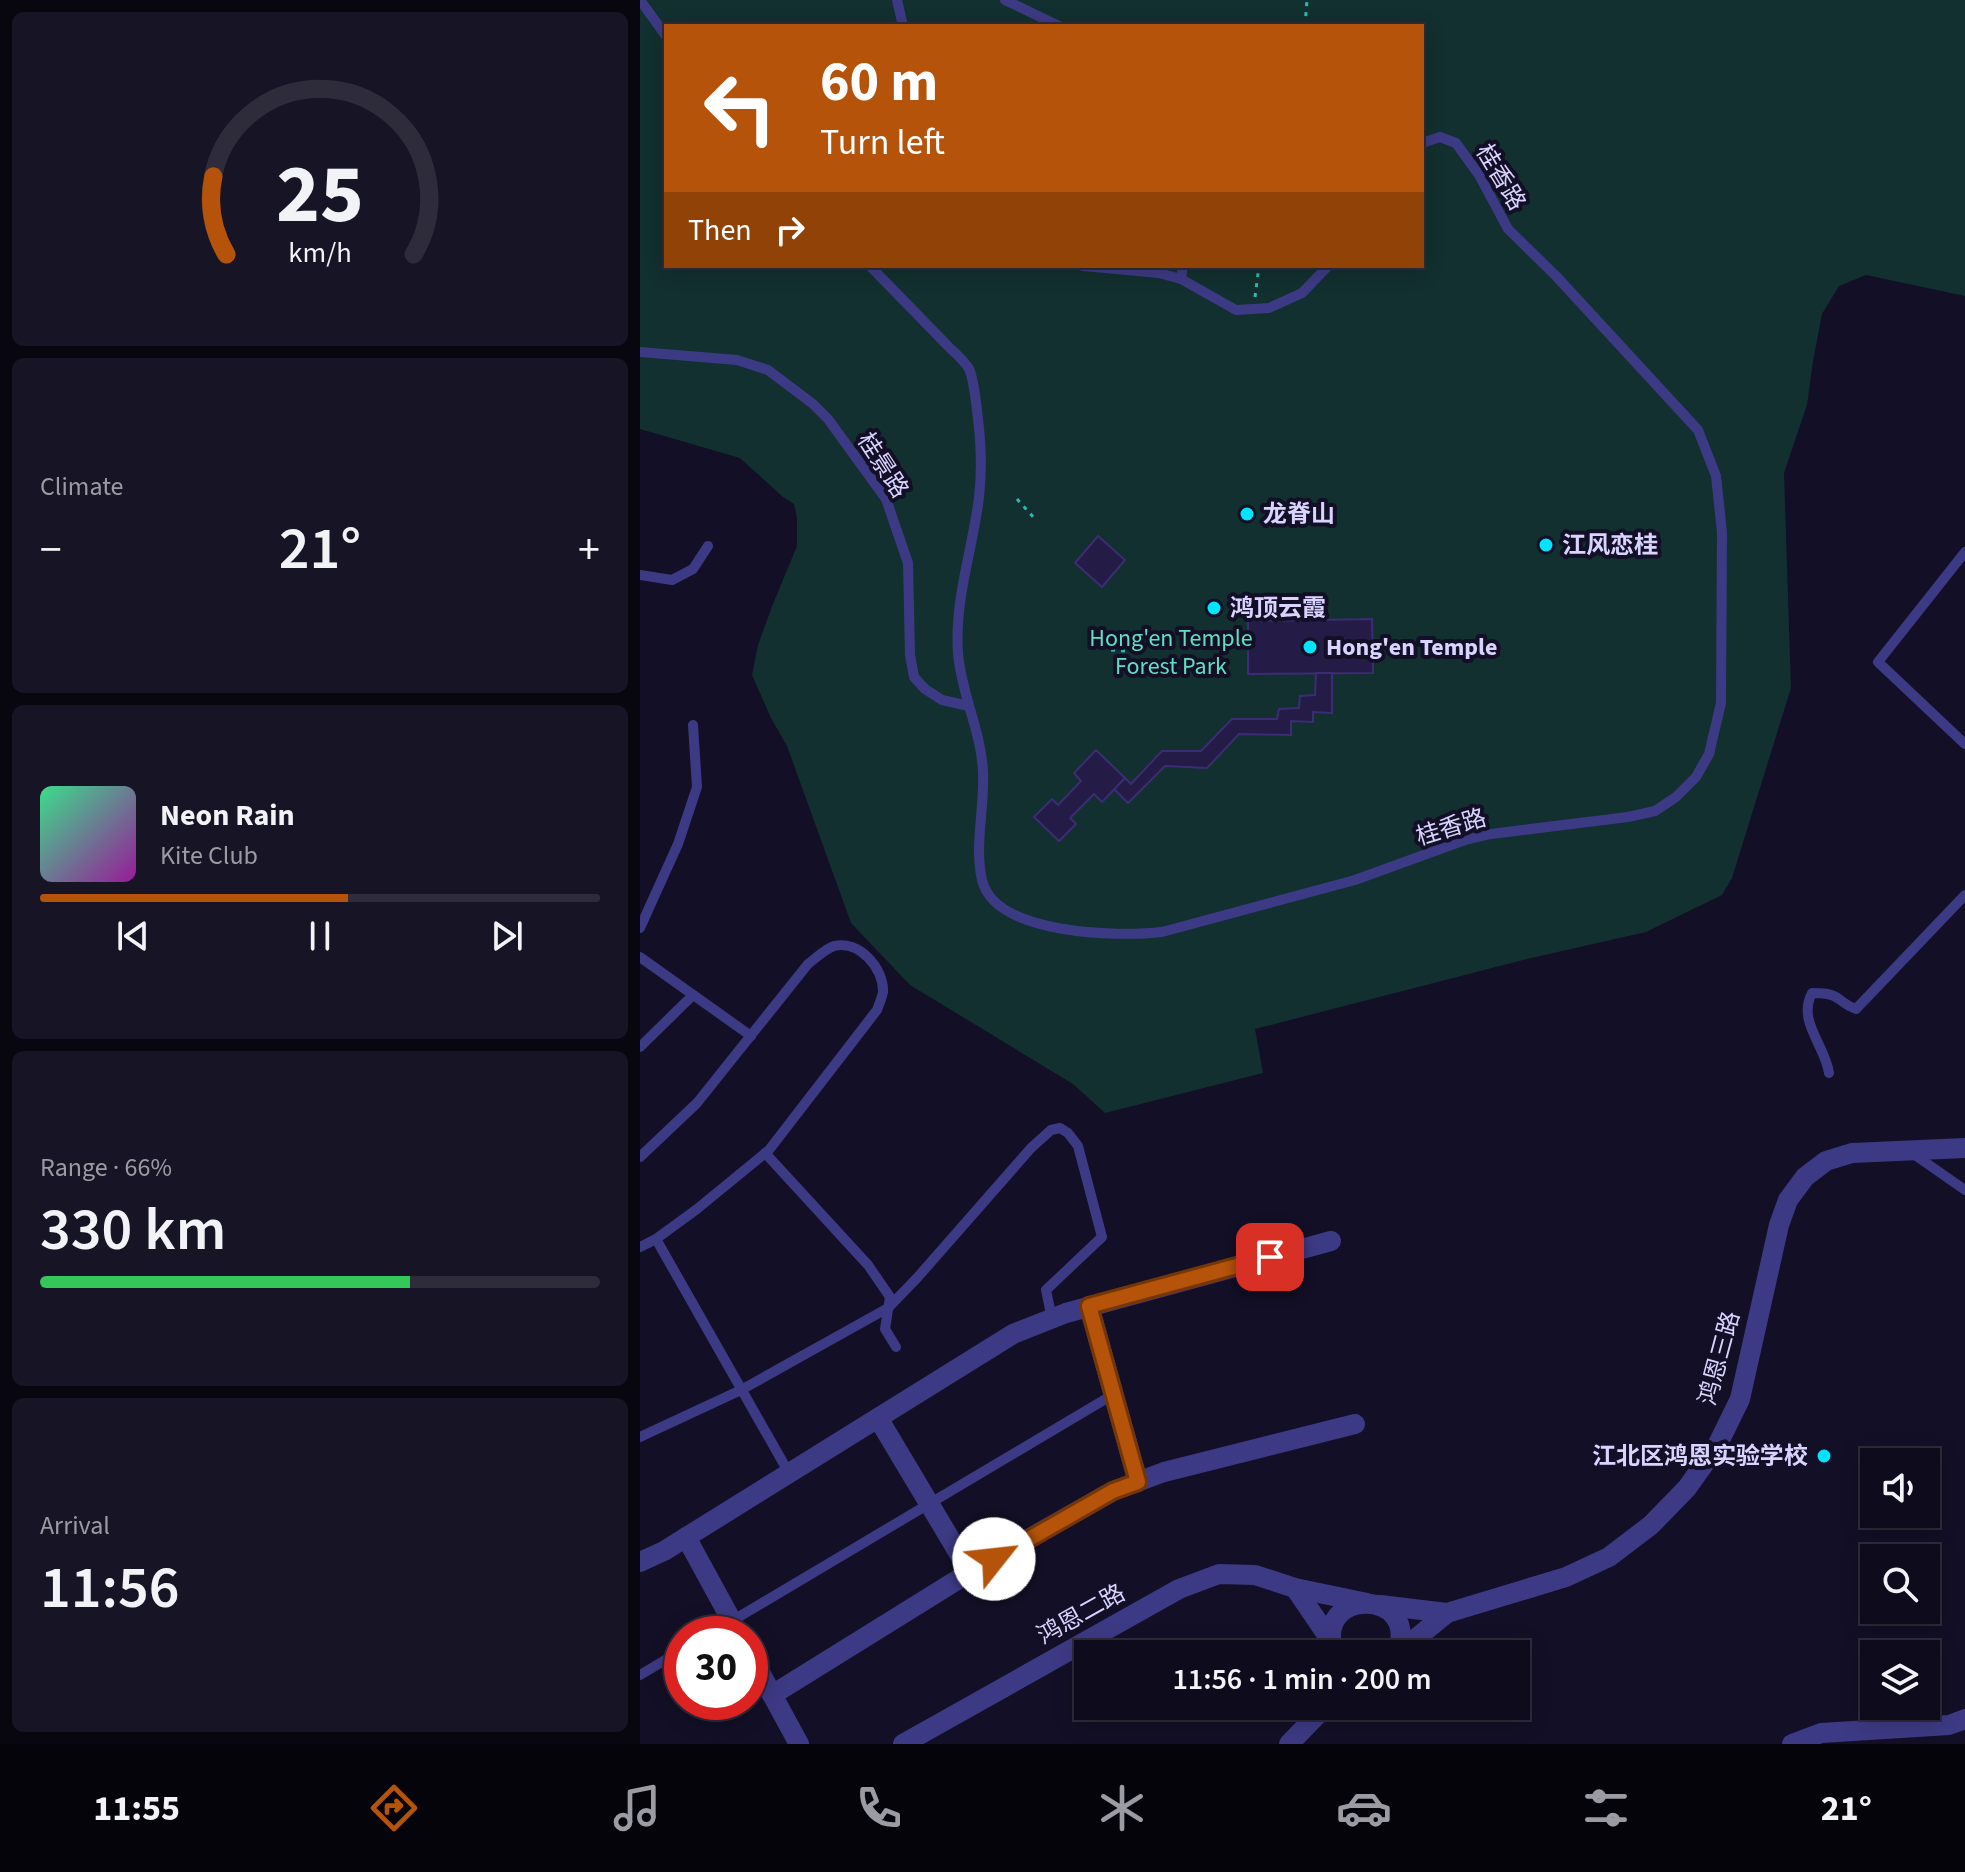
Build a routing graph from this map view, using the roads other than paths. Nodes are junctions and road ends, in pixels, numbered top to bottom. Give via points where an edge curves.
1 (640, 0) edge
2 (897, 0) edge
3 (1005, 0) edge
4 (903, 24) edge
5 (1055, 24) edge
6 (664, 33) edge
7 (1424, 142) edge
8 (872, 268) edge
9 (1105, 268) edge
10 (1183, 268) edge
11 (1326, 268) edge
12 (1181, 279) junction
13 (640, 352) edge
14 (708, 546) dead end
15 (1965, 552) edge
16 (640, 575) edge
17 (969, 706) junction
18 (693, 725) dead end
19 (1965, 744) edge
20 (1965, 895) edge
21 (640, 928) edge
22 (640, 957) edge
23 (693, 995) junction
24 (751, 1036) junction
25 (640, 1047) edge
26 (1829, 1073) dead end
27 (1965, 1148) edge
28 (1911, 1152) junction
29 (765, 1153) junction
30 (640, 1157) edge
31 (1965, 1190) edge
32 (656, 1239) junction
33 (1331, 1241) dead end
34 (640, 1247) edge
35 (1089, 1306) junction
36 (888, 1308) junction
37 (1052, 1319) junction
38 (896, 1347) dead end
39 (741, 1390) junction
40 (1114, 1394) junction
41 (878, 1418) junction
42 (1355, 1424) dead end
43 (640, 1437) edge
44 (789, 1473) junction
45 (1138, 1482) junction
46 (930, 1504) junction
47 (686, 1537) junction
48 (640, 1562) edge
49 (970, 1572) junction
50 (1295, 1588) junction
51 (1373, 1604) junction
52 (1447, 1613) junction
53 (729, 1616) edge
54 (755, 1616) edge
55 (1325, 1640) edge
56 (1332, 1640) edge
57 (1400, 1640) edge
58 (1414, 1640) edge
59 (664, 1661) edge
60 (640, 1675) edge
61 (768, 1688) edge
62 (772, 1695) junction
63 (1965, 1719) edge
64 (1312, 1720) edge
65 (799, 1744) edge
66 (903, 1744) edge
67 (1289, 1744) edge
68 (1792, 1744) edge

1 - 6 lane
2 - 4 lane
3 - 5 lane
7 - 17 lane, 桂香路 via 1440,137 1456,143 1508,229 1698,430 1716,476 1722,532 1721,703 1709,754 1696,777 1655,811 1491,834 1355,880 1162,932 1117,935 1026,920 992,900 979,865 983,767
8 - 17 lane, 桂香路 via 969,368 976,399 981,471 958,654
9 - 12 lane
10 - 12 lane
11 - 12 lane via 1302,293 1269,308 1236,310
13 - 17 lane, 桂景路 via 752,364 768,370 828,419 886,499 908,563 914,677 942,700
14 - 16 lane via 693,569 672,580
15 - 19 lane via 1878,662
18 - 21 lane via 697,787
20 - 26 lane via 1856,1009 1826,993 1812,993 1808,1020
22 - 23 lane
23 - 24 lane
23 - 25 lane
24 - 29 lane via 808,964 832,946 862,950 879,972 883,992 877,1010
24 - 30 lane via 697,1103
27 - 28 street, 鸿恩三路
28 - 31 lane
28 - 52 street, 鸿恩三路 via 1852,1153 1826,1161 1788,1200 1740,1399 1717,1446 1651,1525 1609,1557 1566,1577
29 - 32 lane
29 - 36 lane via 868,1265 890,1297
32 - 34 lane
32 - 39 lane
33 - 35 street
35 - 37 street
35 - 40 street
36 - 37 lane via 1031,1148 1060,1128 1078,1146 1102,1237 1046,1290
36 - 38 lane via 885,1329
36 - 39 lane
37 - 41 street via 1013,1334
39 - 43 lane
39 - 44 lane
40 - 45 street
40 - 46 lane
41 - 44 street
41 - 46 street
42 - 45 street
44 - 47 street
45 - 49 street
46 - 49 street
46 - 54 lane
47 - 48 street
47 - 53 street
49 - 62 street
50 - 51 street, 鸿恩二路
50 - 55 street
50 - 66 street, 鸿恩二路 via 1255,1575 1219,1574 1179,1589
51 - 52 street, 鸿恩二路
51 - 56 street via 1347,1608 1336,1619
51 - 57 street via 1397,1621
52 - 58 street
59 - 60 lane
61 - 62 street
62 - 65 street
63 - 68 street via 1949,1725 1821,1733
64 - 67 street

